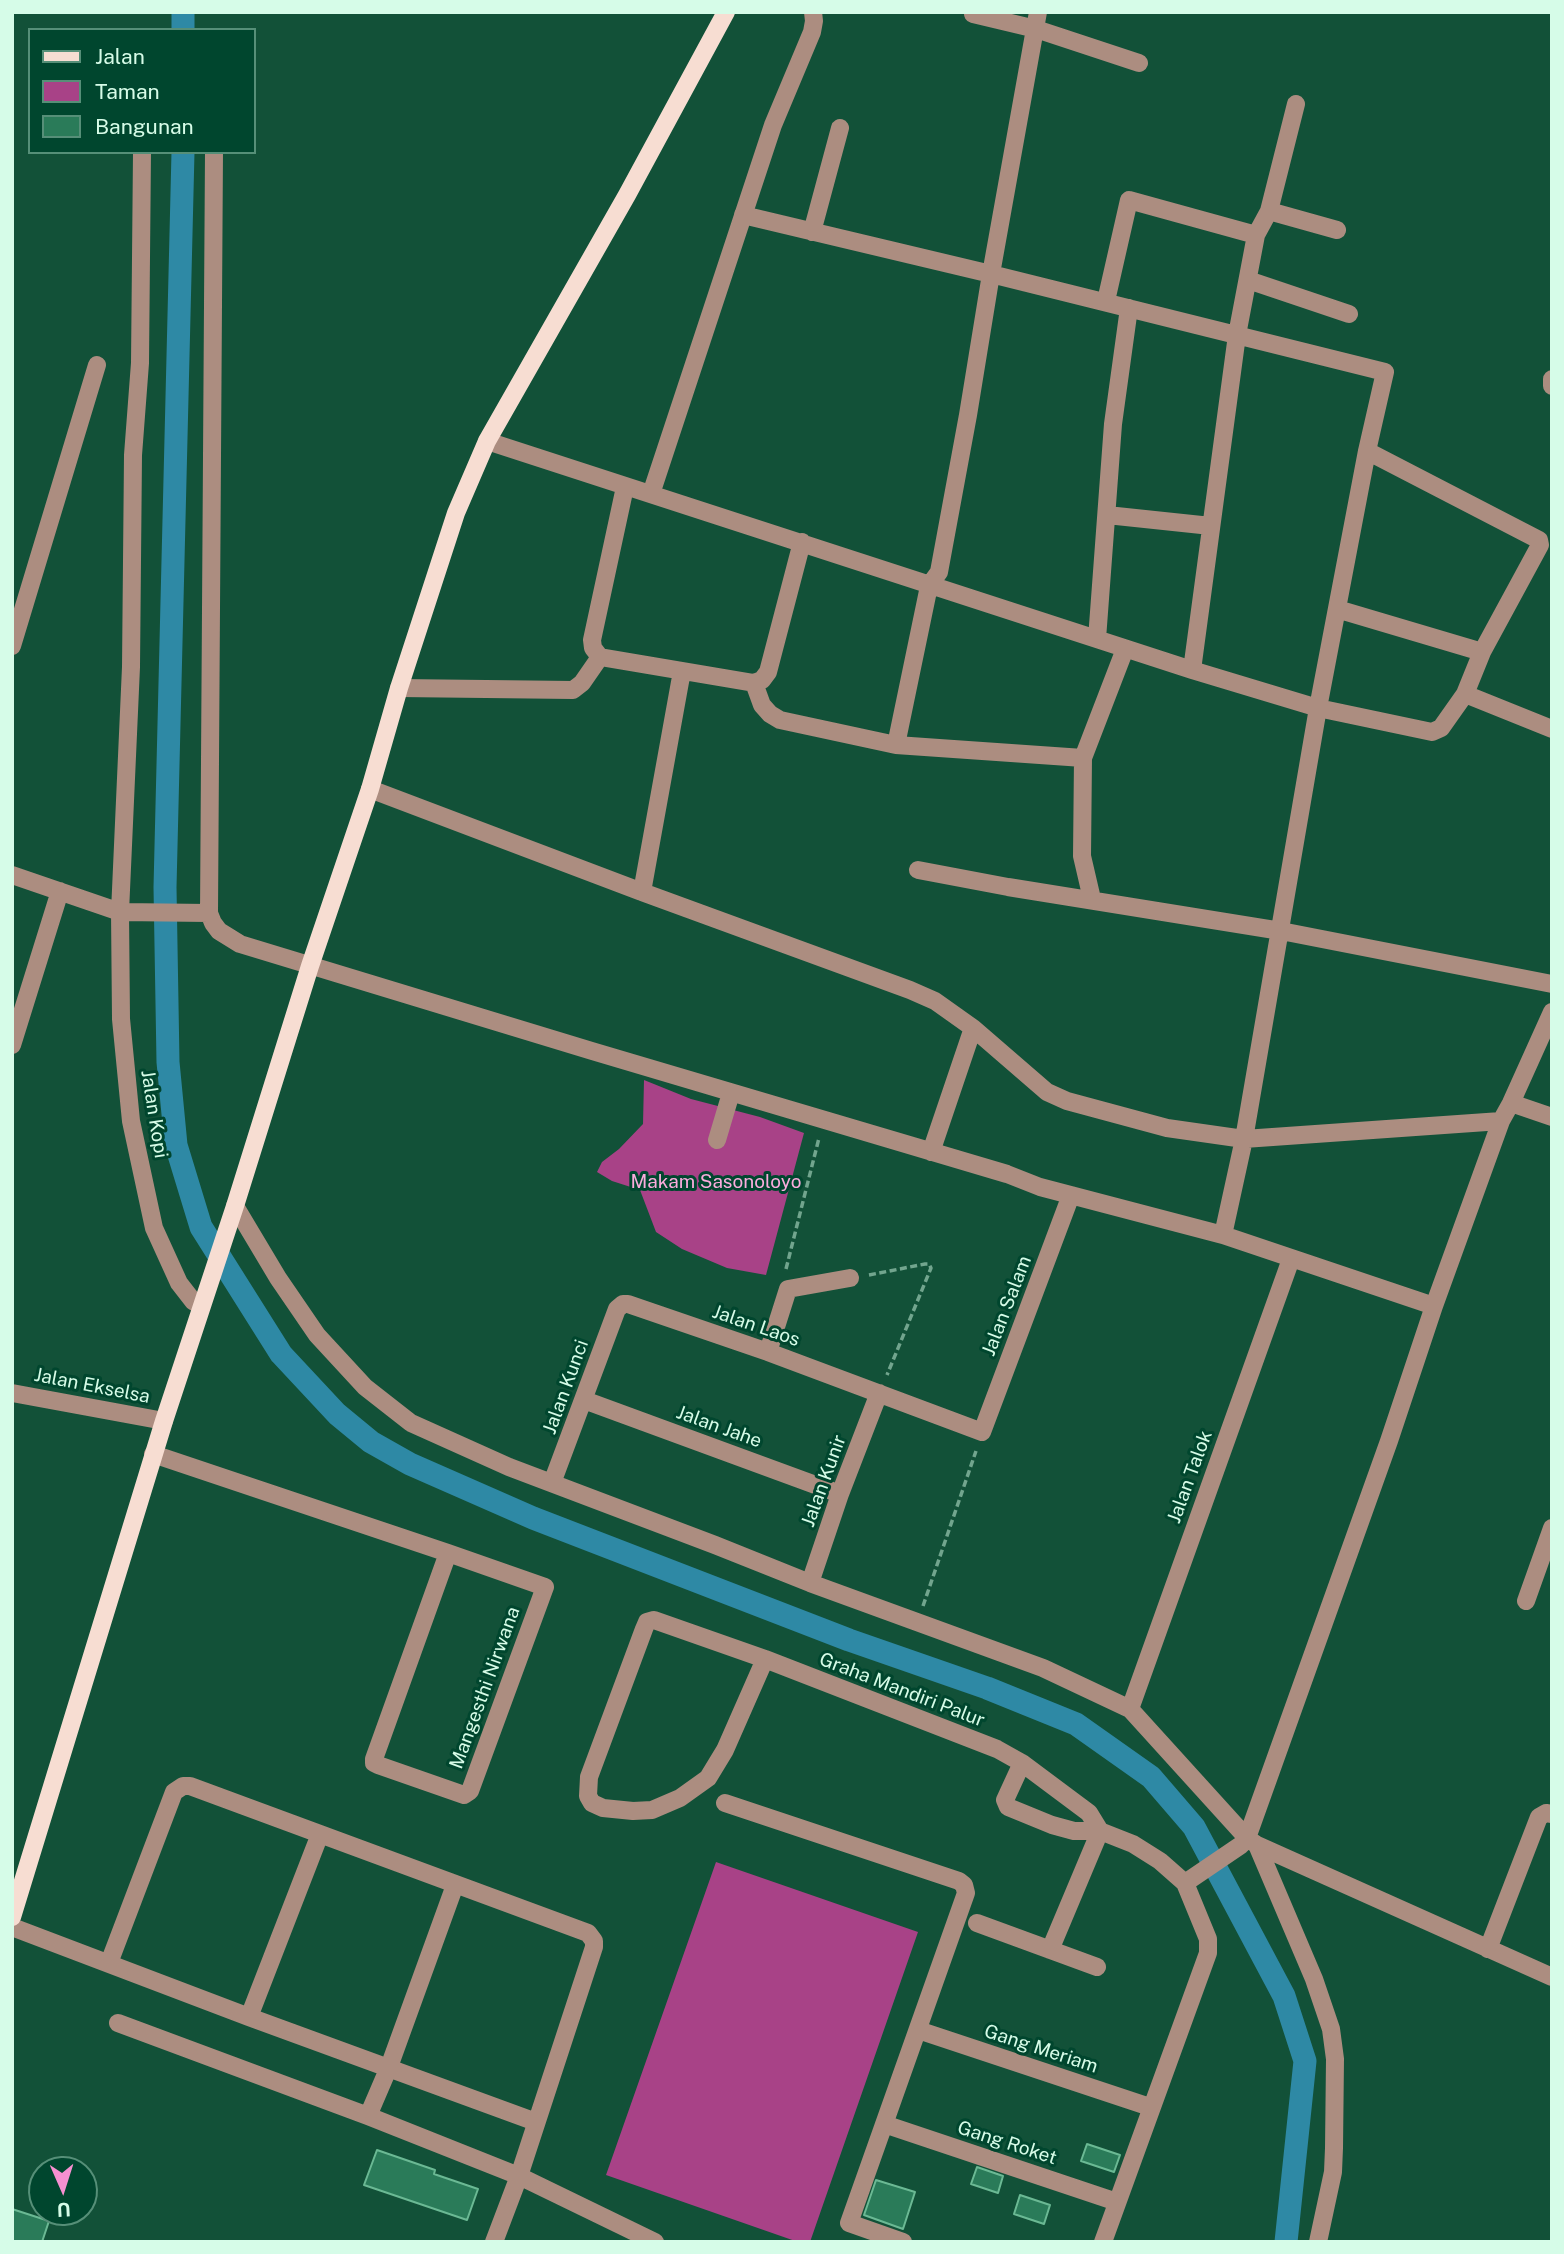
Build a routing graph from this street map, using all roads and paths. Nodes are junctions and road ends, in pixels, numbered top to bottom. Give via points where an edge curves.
1 (726, 12) edge
2 (813, 12) edge
3 (973, 14) edge
4 (1037, 21) edge
5 (1139, 63) dead end
6 (1296, 104) dead end
7 (839, 128) dead end
8 (142, 154) edge
9 (214, 154) edge
10 (1269, 211) junction
11 (743, 215) junction
12 (1337, 230) dead end
13 (812, 232) junction
14 (1256, 235) junction
15 (991, 274) junction
16 (1248, 280) junction
17 (1107, 301) junction
18 (1129, 308) junction
19 (1349, 314) dead end
20 (1237, 335) junction
21 (97, 365) dead end
22 (1552, 379) edge
23 (1552, 386) edge
24 (487, 442) junction
25 (1367, 451) junction
26 (625, 487) junction
27 (651, 494) junction
28 (1107, 515) junction
29 (1211, 526) junction
30 (802, 542) junction
31 (929, 586) junction
32 (1337, 609) junction
33 (1097, 639) junction
34 (12, 646) edge
35 (1125, 649) junction
36 (1482, 652) junction
37 (600, 657) junction
38 (1192, 670) junction
39 (682, 671) junction
40 (754, 683) junction
41 (399, 688) junction
42 (1465, 694) junction
43 (1318, 708) junction
44 (1552, 729) edge
45 (896, 745) junction
46 (1083, 758) junction
47 (370, 789) junction
48 (918, 870) dead end
49 (12, 875) edge
50 (60, 891) junction
51 (642, 892) junction
52 (1092, 900) junction
53 (127, 912) junction
54 (204, 913) junction
55 (1281, 931) junction
56 (310, 966) junction
57 (1552, 984) edge
58 (1552, 1012) edge
59 (974, 1028) junction
60 (12, 1045) edge
61 (731, 1093) junction
62 (1511, 1103) junction
63 (1552, 1117) edge
64 (823, 1120) junction
65 (1501, 1121) junction
66 (1244, 1139) junction
67 (717, 1140) dead end
68 (931, 1152) junction
69 (1071, 1195) junction
70 (233, 1214) junction
71 (1223, 1235) junction
72 (1291, 1259) junction
73 (850, 1279) joint
74 (788, 1289) junction
75 (202, 1303) junction
76 (619, 1306) joint
77 (1434, 1306) junction
78 (768, 1352) junction
79 (12, 1393) edge
80 (879, 1393) junction
81 (584, 1400) junction
82 (164, 1421) junction
83 (982, 1432) junction
84 (153, 1454) junction
85 (552, 1483) junction
86 (840, 1494) junction
87 (1552, 1528) edge
88 (448, 1553) junction
89 (810, 1583) junction
90 (1526, 1601) dead end
91 (918, 1621) junction
92 (765, 1659) junction
93 (1130, 1709) junction
94 (1022, 1763) junction
95 (725, 1803) dead end
96 (1552, 1814) edge
97 (1100, 1831) junction
98 (320, 1834) junction
99 (1249, 1843) junction
100 (1190, 1880) junction
101 (455, 1885) junction
102 (12, 1917) edge
103 (977, 1923) dead end
104 (12, 1927) edge
105 (1488, 1949) junction
106 (1050, 1950) junction
107 (109, 1964) junction
108 (1097, 1967) dead end
109 (1552, 1977) edge
110 (249, 2017) junction
111 (118, 2022) dead end
112 (918, 2031) junction
113 (389, 2067) junction
114 (1150, 2107) junction
115 (368, 2116) junction
116 (537, 2122) junction
117 (884, 2124) junction
118 (519, 2176) junction
119 (1117, 2202) junction
120 (870, 2236) edge
121 (494, 2242) edge
122 (655, 2242) edge
123 (903, 2242) edge
124 (1103, 2242) edge
125 (1318, 2242) edge

1 - 24 main road
2 - 11 street via 812,32 773,125
3 - 4 street
4 - 5 street
4 - 15 street
6 - 10 street
7 - 13 street
8 - 53 street, Jalan Kopi
9 - 54 street
10 - 12 street
10 - 14 street
11 - 13 street
11 - 27 street
13 - 15 street
14 - 16 street
14 - 17 street via 1129,200
15 - 17 street
15 - 31 street via 939,572
16 - 19 street
16 - 20 street
17 - 18 street
18 - 20 street
18 - 28 street via 1113,424
20 - 25 street via 1385,372
20 - 29 street
21 - 34 street
22 - 23 street
24 - 26 street
24 - 41 main road via 456,513
25 - 32 street
25 - 36 street via 1539,540
26 - 27 street
26 - 37 street via 592,640
27 - 30 street
28 - 29 street
28 - 33 street
29 - 38 street
30 - 31 street
30 - 40 street via 768,672
31 - 33 street
31 - 45 street
32 - 36 street
32 - 43 street
33 - 35 street
35 - 38 street
35 - 46 street
36 - 42 street
37 - 39 street
37 - 41 street via 573,690
38 - 43 street
39 - 40 street
39 - 51 street
40 - 45 street via 762,705 780,720
41 - 47 main road
42 - 43 street via 1441,728 1432,732
42 - 44 street
43 - 55 street
45 - 46 street
46 - 52 street via 1082,856
47 - 51 street
47 - 56 main road
48 - 52 street
49 - 50 street
50 - 53 street
50 - 60 street
51 - 59 street via 910,990
52 - 55 street
53 - 54 street
53 - 75 street, Jalan Kopi via 121,1019 131,1121 154,1228 178,1283 193,1301
54 - 56 street via 228,938
55 - 57 street
55 - 66 street
56 - 61 street
56 - 70 main road
58 - 62 street
59 - 66 street via 1046,1092 1067,1101 1167,1128
59 - 68 street
61 - 64 street
61 - 67 street
62 - 63 street
62 - 65 street
64 - 68 street
64 - 74 path via 785,1274
65 - 66 street
65 - 77 street
66 - 71 street
68 - 69 street
69 - 71 street
69 - 83 street, Jalan Salam
70 - 75 main road
70 - 85 street via 317,1335 365,1387 411,1423
71 - 72 street
72 - 77 street
72 - 93 street, Jalan Talok
73 - 74 street
73 - 80 path via 925,1264 931,1268
74 - 78 street
75 - 82 main road
76 - 78 street, Jalan Laos via 628,1304
76 - 81 street, Jalan Kunci
77 - 99 street
78 - 80 street, Jalan Laos
79 - 82 street, Jalan Ekselsa
80 - 83 street, Jalan Laos
80 - 86 street, Jalan Kunir
81 - 85 street, Jalan Kunci
81 - 86 street, Jalan Jahe
82 - 84 main road
83 - 91 path
84 - 88 street, Mangesthi Nirwana
84 - 102 main road
85 - 89 street
86 - 89 street, Jalan Kunir
87 - 90 street
88 - 88 street, Mangesthi Nirwana via 374,1759 378,1766 464,1795 470,1791 545,1587
89 - 91 street
91 - 93 street via 1043,1668
92 - 92 street, Graha Mandiri Palur via 660,1622 647,1622 589,1776 592,1803 643,1811 680,1798 708,1778 725,1751
92 - 94 street, Graha Mandiri Palur via 997,1749
93 - 99 street
94 - 97 street, Graha Mandiri Palur via 1089,1813
94 - 97 street, Graha Mandiri Palur via 1005,1800 1008,1807 1074,1831
95 - 112 street via 964,1885 966,1893
96 - 105 street via 1539,1817
97 - 100 street, Graha Mandiri Palur via 1138,1847
97 - 106 street
98 - 101 street
98 - 107 street via 190,1786 178,1788
98 - 110 street
99 - 100 street
99 - 105 street
99 - 125 street via 1314,1979 1331,2029 1335,2059 1333,2172
100 - 114 street via 1208,1953
101 - 113 street
101 - 116 street via 588,1933 594,1941
103 - 106 street
104 - 107 street
105 - 109 street
106 - 108 street
107 - 110 street
110 - 113 street
111 - 115 street
112 - 114 street, Gang Meriam
112 - 117 street
113 - 115 street
113 - 116 street
114 - 119 street
115 - 118 street
116 - 118 street
117 - 119 street, Gang Roket
117 - 120 street via 849,2223
118 - 121 street
118 - 122 street
119 - 124 street
120 - 123 street

